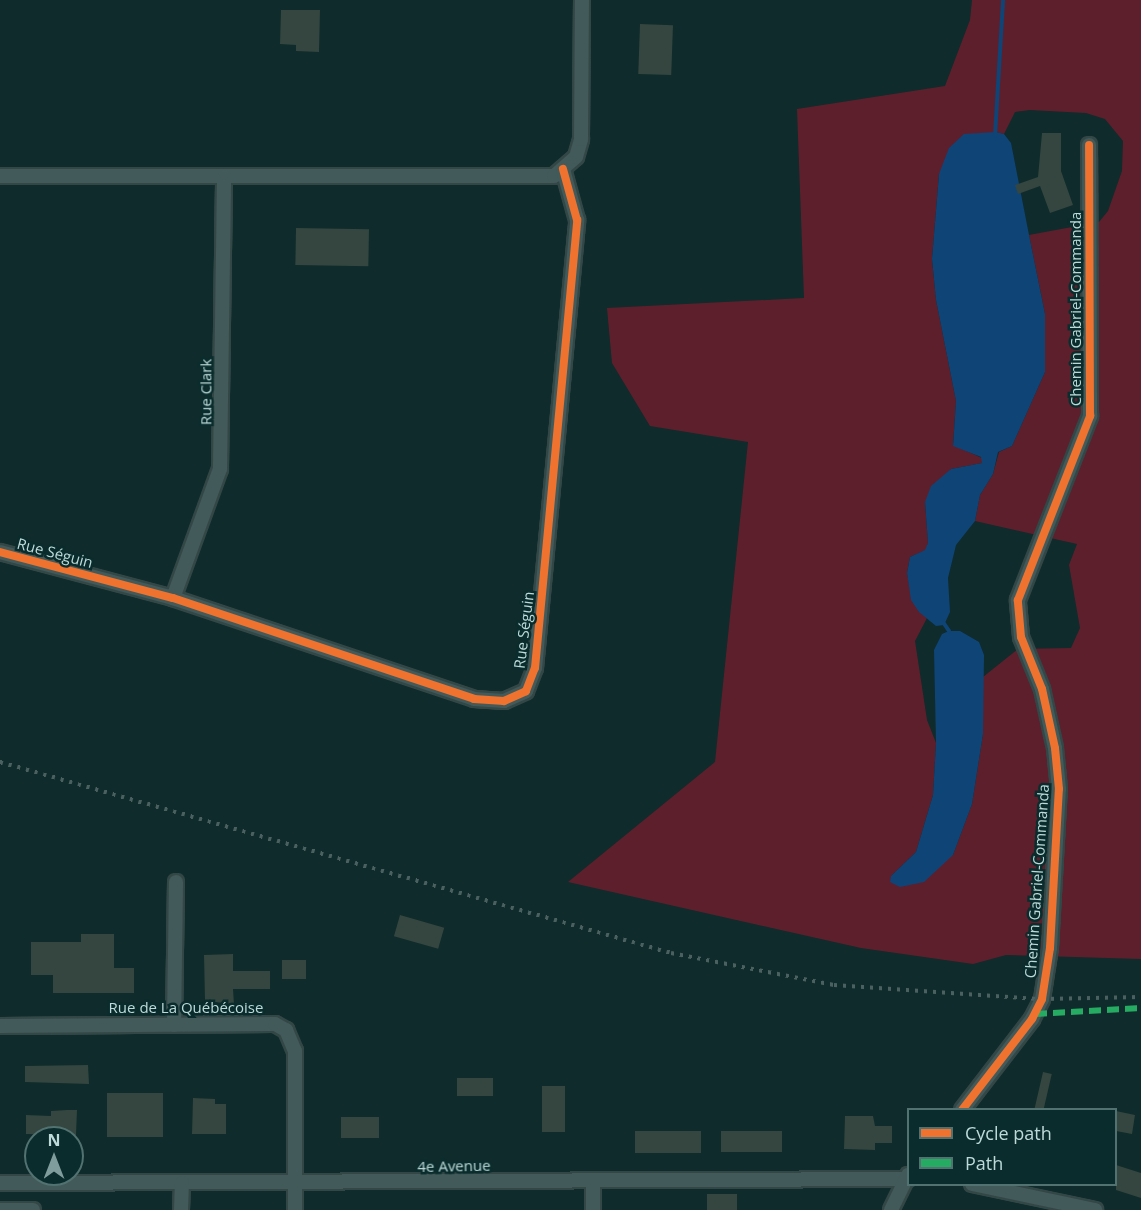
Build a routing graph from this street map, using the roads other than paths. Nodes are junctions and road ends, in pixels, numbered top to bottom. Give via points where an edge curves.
1 (582, 0) edge
2 (1089, 145) dead end
3 (563, 169) junction
4 (0, 176) edge
5 (224, 177) junction
6 (0, 552) edge
7 (173, 598) junction
8 (176, 882) dead end
9 (174, 1025) junction
10 (0, 1026) edge
11 (964, 1108) edge
12 (907, 1178) edge
13 (907, 1180) edge
14 (593, 1181) junction
15 (0, 1183) edge
16 (24, 1183) edge
17 (84, 1183) edge
18 (182, 1183) junction
19 (295, 1184) junction
20 (28, 1186) edge
21 (977, 1186) edge
22 (0, 1210) edge
23 (28, 1210) edge
24 (33, 1210) edge
25 (181, 1210) edge
26 (295, 1210) edge
27 (593, 1210) edge
28 (891, 1210) edge
29 (1095, 1210) edge

1 - 3 street via 581,139 576,157
2 - 11 street, Chemin Gabriel-Commanda via 1090,416 1017,600 1021,637 1042,689 1059,789 1050,948 1042,999 1032,1019
3 - 5 street via 554,176 524,178
3 - 7 street, Rue Séguin via 578,220 535,668 526,691 504,701 474,699
4 - 5 street
5 - 7 street, Rue Clark via 220,470
6 - 7 street, Rue Séguin
8 - 9 street
9 - 10 street, Rue de La Québécoise
9 - 19 street, Rue de La Québécoise via 275,1024 286,1030 295,1051
12 - 14 street, 4e Avenue
13 - 28 street
14 - 19 street, 4e Avenue
14 - 27 street
15 - 16 street, 4e Avenue
17 - 18 street, 4e Avenue
18 - 19 street, 4e Avenue
18 - 25 street
19 - 26 street, Rue de La Québécoise
20 - 23 street
21 - 29 street
22 - 23 street
23 - 24 street

